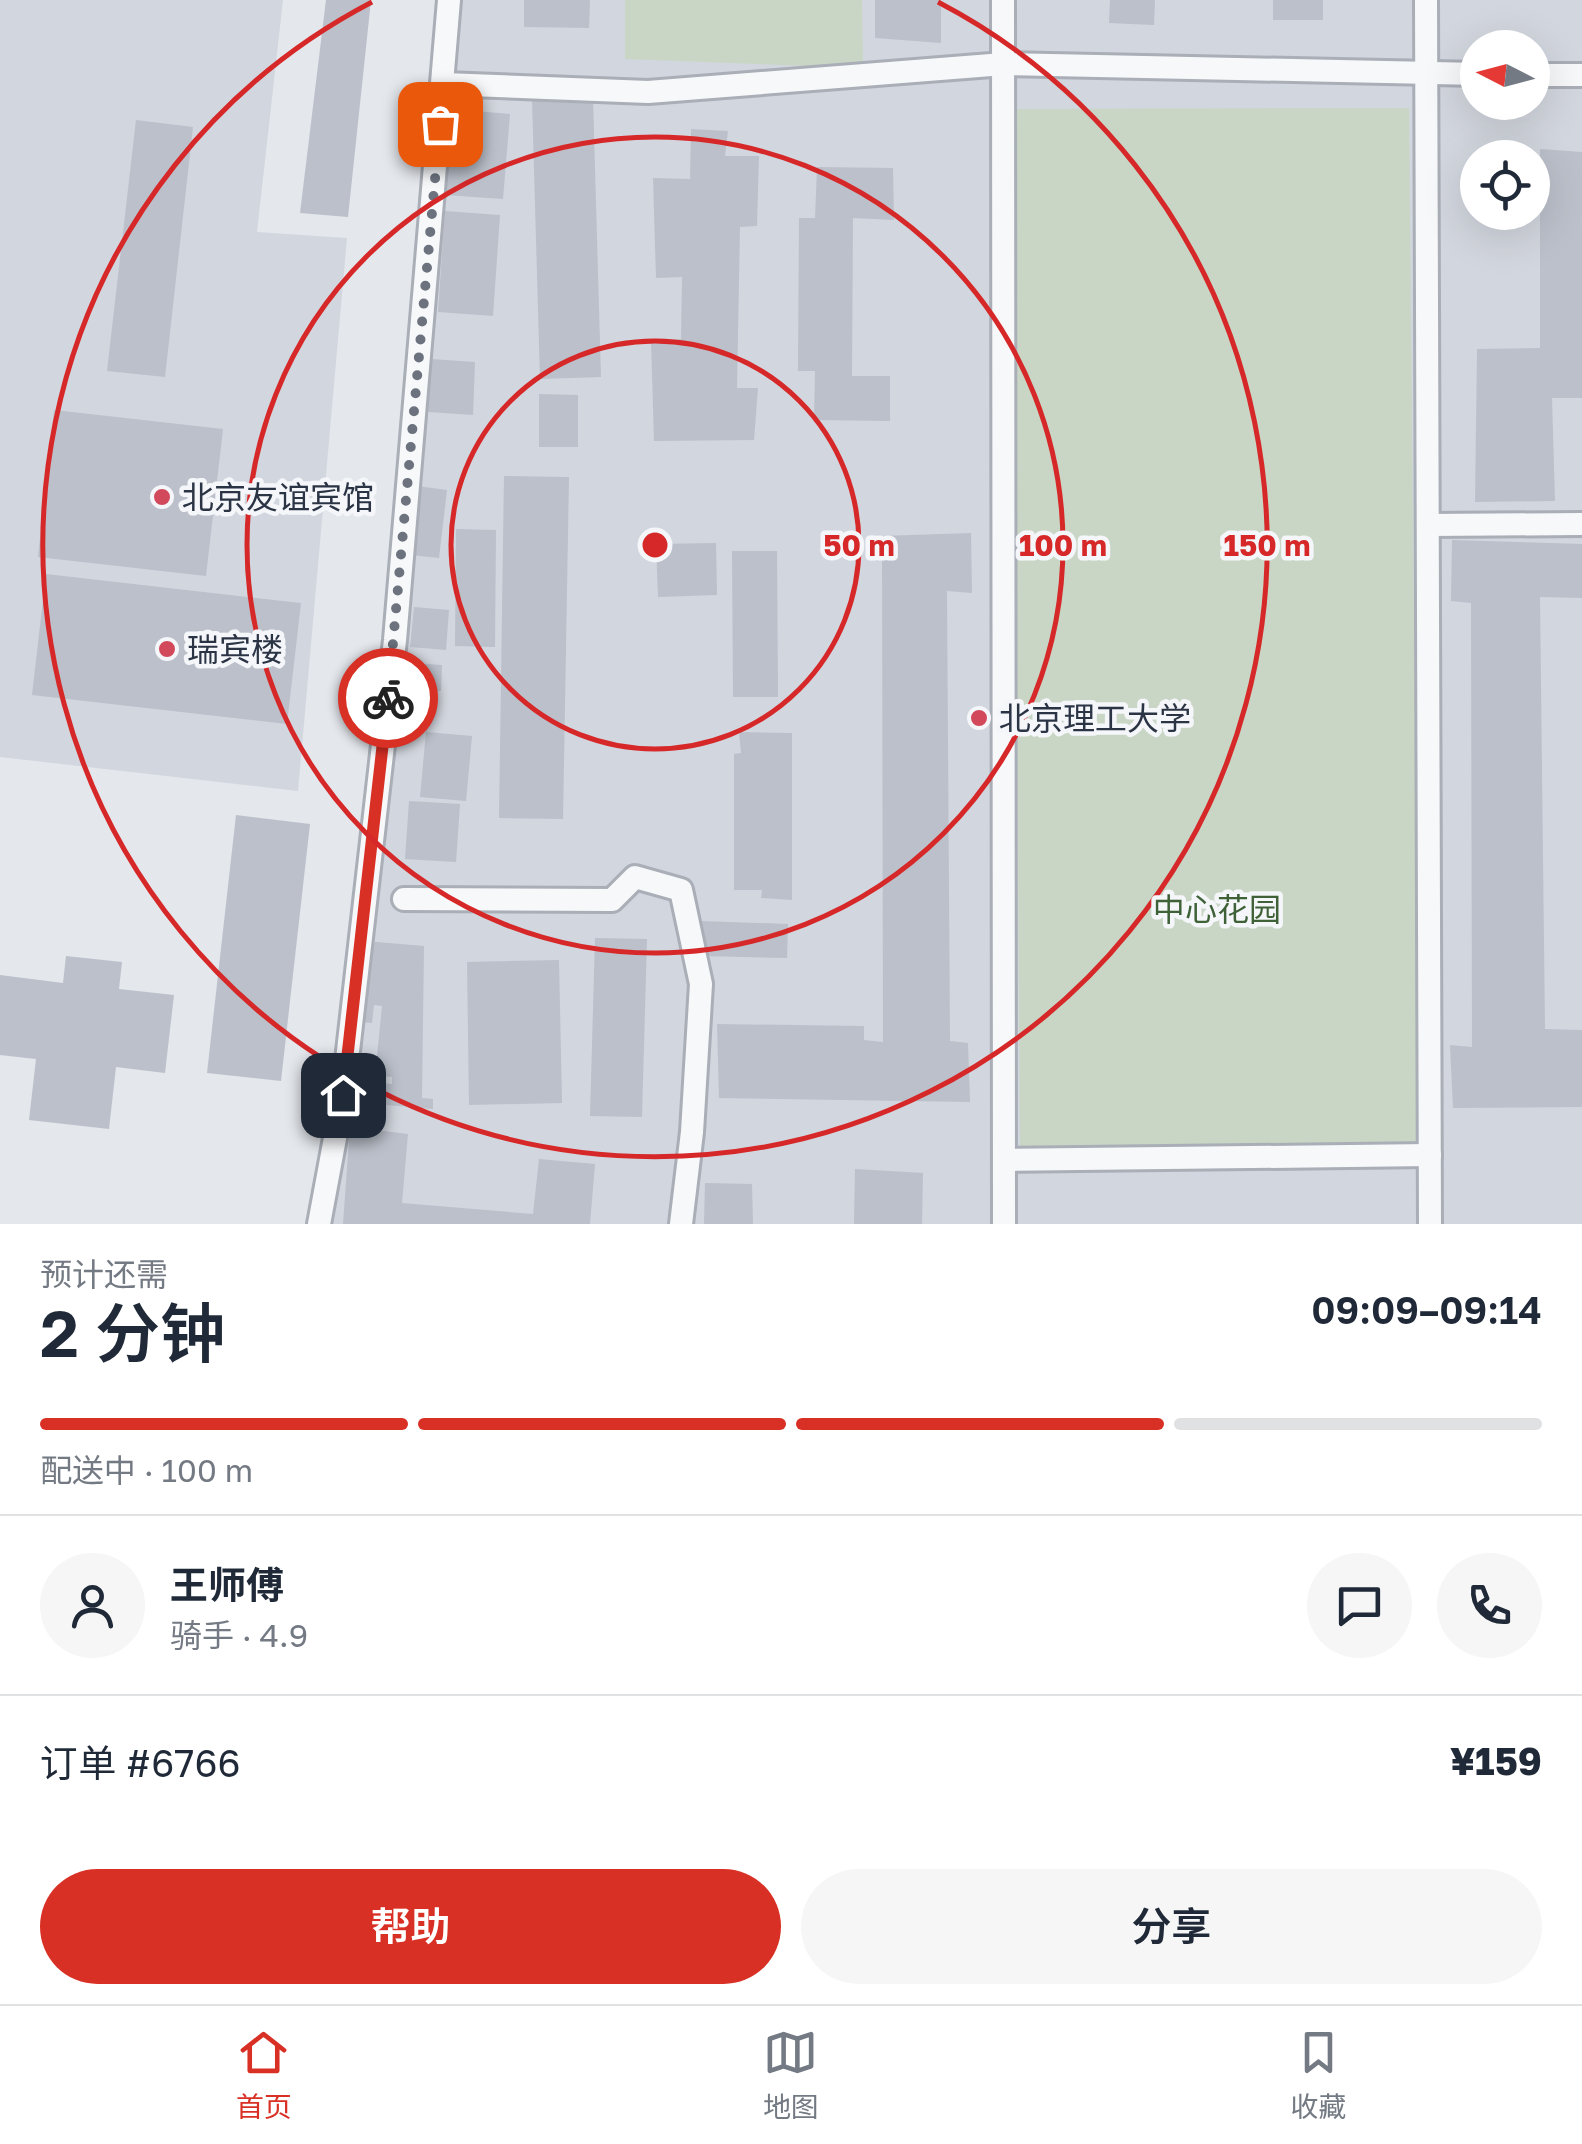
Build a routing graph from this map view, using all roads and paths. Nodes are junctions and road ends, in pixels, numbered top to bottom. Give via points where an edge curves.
1 (449, 0) edge
2 (1003, 0) edge
3 (1426, 0) edge
4 (1004, 64) junction
5 (1427, 74) junction
6 (1460, 74) edge
7 (1550, 74) edge
8 (1582, 75) edge
9 (444, 84) junction
10 (1582, 524) edge
11 (1428, 525) junction
12 (404, 899) dead end
13 (1430, 1155) junction
14 (1004, 1160) junction
15 (319, 1224) edge
16 (681, 1224) edge
17 (1004, 1224) edge
18 (1430, 1224) edge

1 - 9 street
2 - 4 street
3 - 5 street
4 - 5 street
4 - 9 street via 648,92
4 - 14 street
5 - 6 street
5 - 11 street
7 - 8 street
9 - 15 street via 395,640 343,1095
10 - 11 street
11 - 13 street
12 - 16 street via 612,900 636,877 681,890 701,984
13 - 14 street
13 - 18 street
14 - 17 street

